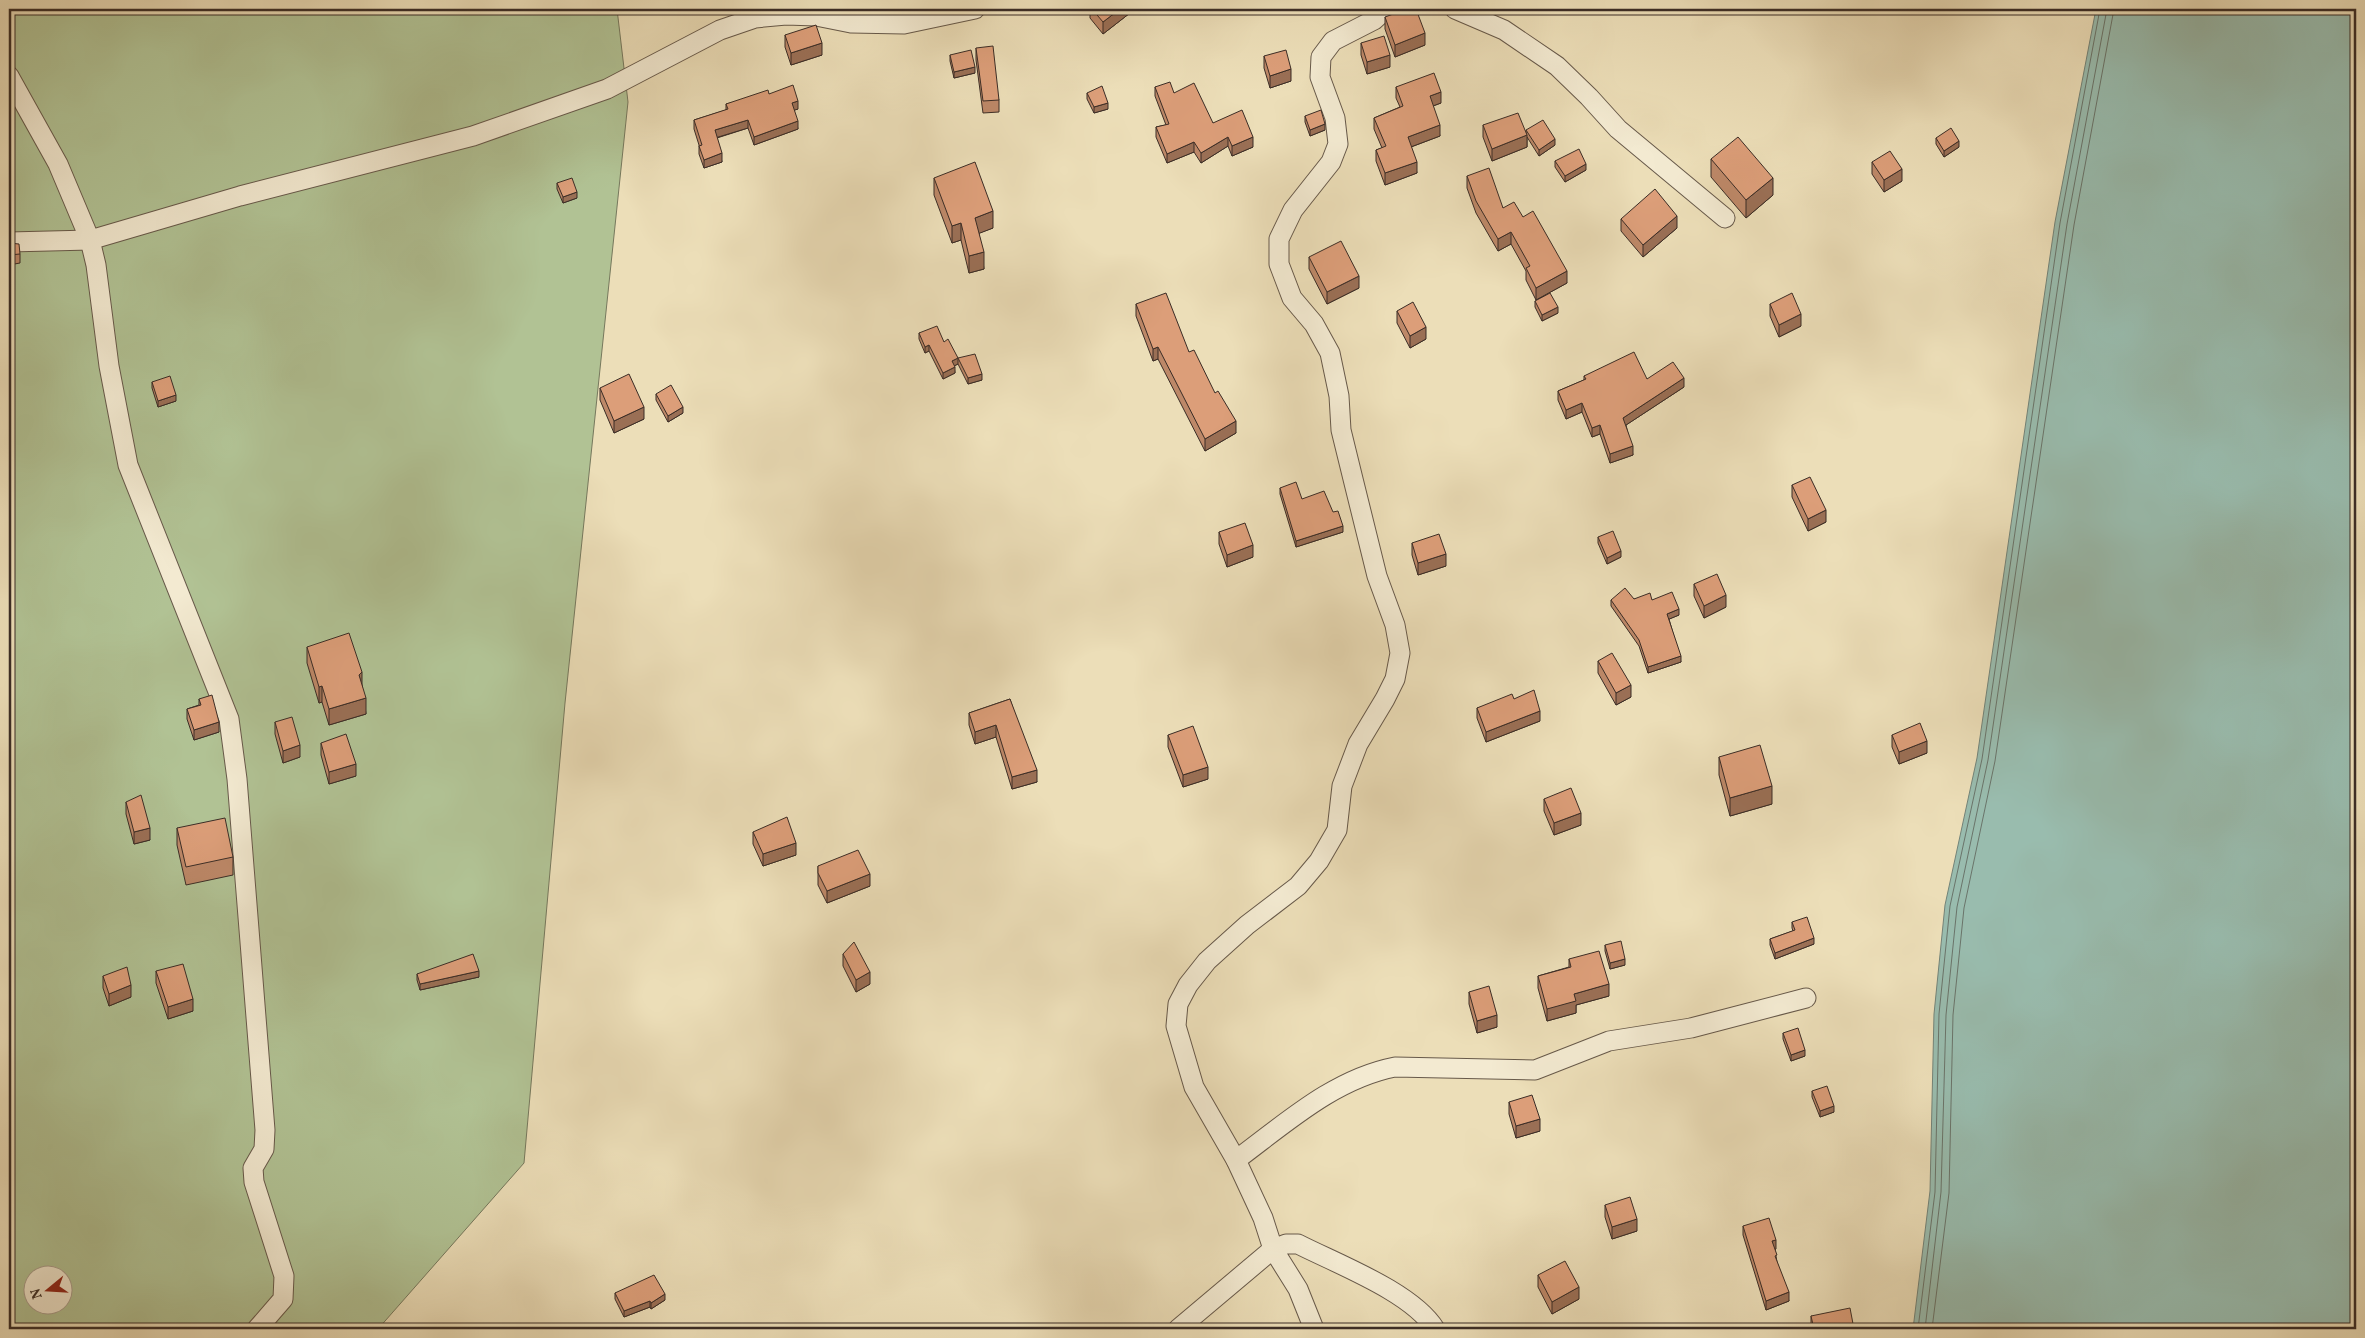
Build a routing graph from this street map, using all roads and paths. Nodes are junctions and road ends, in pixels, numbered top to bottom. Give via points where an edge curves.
1 (975, 9) edge
2 (1386, 9) edge
3 (1455, 9) edge
4 (9, 76) edge
5 (1725, 218) dead end
6 (90, 240) junction
7 (9, 242) edge
8 (1806, 998) dead end
9 (1236, 1160) junction
10 (1273, 1250) junction
11 (257, 1329) edge
12 (1178, 1329) edge
13 (1314, 1329) edge
14 (1435, 1329) edge

1 - 6 street via 904,24 851,24 816,16 755,18 720,30 607,89 473,136 240,196
2 - 9 street via 1374,20 1333,41 1321,57 1320,77 1335,118 1338,144 1331,162 1292,210 1279,239 1280,264 1292,298 1314,324 1330,353 1343,439 1376,576 1395,625 1400,653 1395,679 1358,744 1342,786 1337,830 1319,861 1298,886 1247,925 1207,962 1188,984 1178,1004 1176,1026 1194,1087
3 - 5 street via 1504,30 1557,66 1618,130
4 - 6 street via 58,164
6 - 7 street
6 - 11 street via 128,464 228,719 237,778 265,1130 264,1149 253,1168 254,1182 284,1276 283,1299
8 - 9 street via 1691,1028 1609,1041 1535,1070 1395,1067 1373,1072 1323,1096
9 - 10 street via 1263,1218
10 - 12 street
10 - 13 street via 1298,1289
10 - 14 street via 1286,1244 1298,1244 1387,1288 1427,1317

